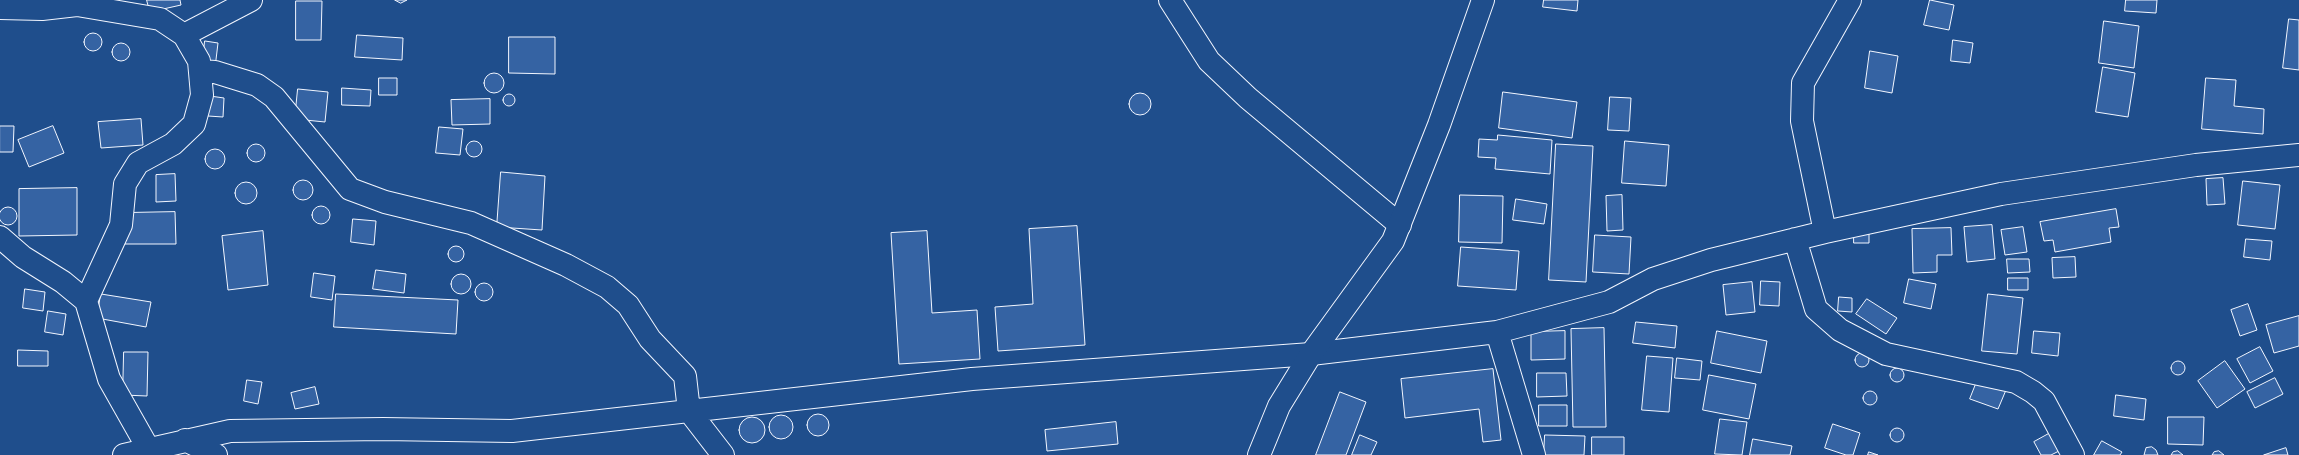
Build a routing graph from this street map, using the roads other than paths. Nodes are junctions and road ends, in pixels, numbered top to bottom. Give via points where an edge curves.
1 (251, 0) edge
2 (1170, 0) edge
3 (1483, 0) edge
4 (1850, 0) edge
5 (77, 3) edge
6 (0, 8) edge
7 (184, 35) junction
8 (200, 71) junction
9 (2299, 155) edge
10 (1400, 225) junction
11 (1825, 232) junction
12 (0, 237) edge
13 (1795, 239) junction
14 (86, 301) junction
15 (1497, 332) junction
16 (1311, 354) junction
17 (689, 411) junction
18 (185, 440) junction
19 (148, 448) junction
20 (124, 455) edge
21 (216, 455) edge
22 (723, 455) edge
23 (1258, 455) edge
24 (1534, 455) edge
25 (2073, 455) edge

1 - 7 street
2 - 10 street via 1209,61 1259,108
3 - 10 street via 1440,125
4 - 11 street via 1803,83 1802,121
5 - 6 street via 42,9
5 - 7 street via 160,19
7 - 8 street via 199,61
8 - 14 street via 202,95 194,124 173,144 138,163 125,184 121,225
8 - 17 street via 215,72 257,85 274,97 350,189 385,202 471,223 566,265 607,287 628,305 650,339 685,376
9 - 11 street via 2196,165 2002,194
10 - 16 street via 1393,241
11 - 13 street
12 - 14 street via 22,257 63,282
13 - 15 street via 1711,260 1654,278 1609,302 1529,321
13 - 25 street via 1816,309 1840,330 1886,354 2022,385 2044,401
14 - 19 street via 110,378
15 - 16 street
15 - 24 street
16 - 17 street via 972,379
16 - 23 street via 1279,406
17 - 18 street via 512,431 230,431
17 - 22 street
18 - 19 street
18 - 21 street
19 - 20 street

